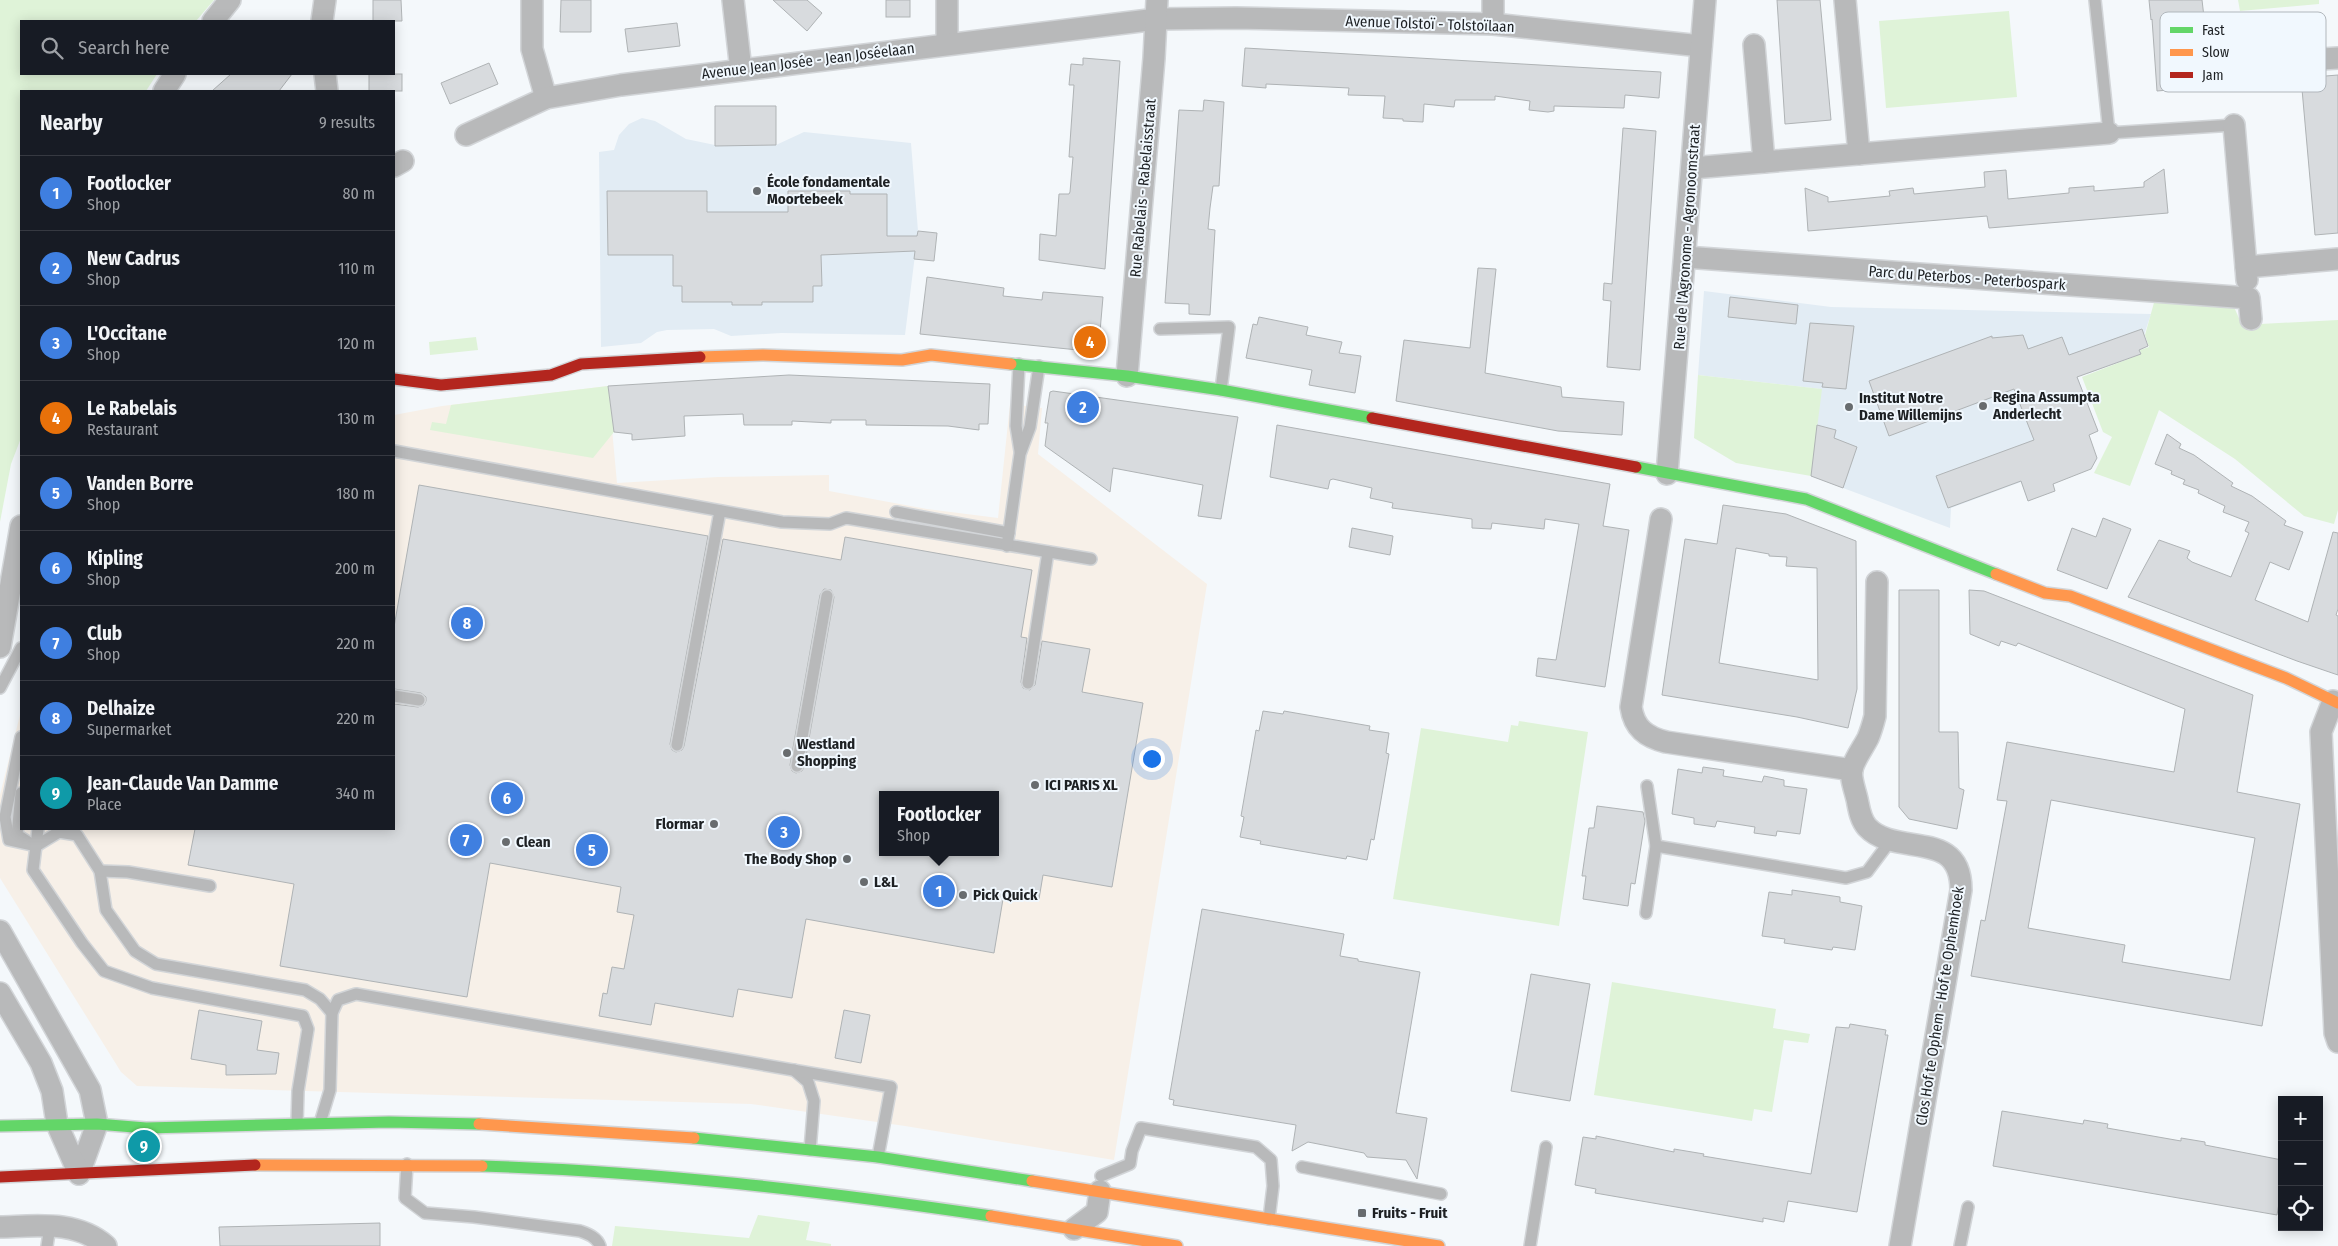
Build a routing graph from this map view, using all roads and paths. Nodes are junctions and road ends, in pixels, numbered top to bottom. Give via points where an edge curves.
1 (230, 0) edge
2 (325, 0) edge
3 (532, 0) edge
4 (733, 0) edge
5 (947, 0) edge
6 (1492, 0) edge
7 (1705, 0) edge
8 (1845, 0) edge
9 (2095, 0) edge
10 (1157, 10) edge
11 (214, 20) edge
12 (322, 20) edge
13 (1493, 24) junction
14 (947, 44) junction
15 (1754, 45) dead end
16 (1701, 46) junction
17 (741, 70) junction
18 (174, 75) edge
19 (324, 75) edge
20 (165, 90) edge
21 (327, 90) edge
22 (546, 98) junction
23 (2234, 125) joint
24 (2110, 134) junction
25 (466, 135) dead end
26 (1859, 154) junction
27 (1764, 162) junction
28 (1692, 168) junction
29 (1685, 257) junction
30 (2338, 259) edge
31 (2246, 267) junction
32 (1160, 329) dead end
33 (1019, 364) junction
34 (1039, 366) junction
35 (1127, 376) junction
36 (395, 379) edge
37 (1221, 390) junction
38 (395, 451) edge
39 (1020, 454) junction
40 (1667, 474) junction
41 (720, 510) junction
42 (896, 512) dead end
43 (1661, 519) dead end
44 (20, 532) edge
45 (1009, 533) junction
46 (1007, 546) junction
47 (1048, 552) junction
48 (1091, 560) dead end
49 (1878, 582) dead end
50 (827, 596) dead end
51 (0, 646) edge
52 (20, 650) edge
53 (1028, 683) dead end
54 (0, 688) edge
55 (395, 696) edge
56 (419, 700) dead end
57 (2336, 702) edge
58 (20, 741) edge
59 (677, 745) dead end
60 (797, 766) dead end
61 (1852, 770) junction
62 (1647, 786) dead end
63 (20, 804) edge
64 (38, 830) edge
65 (1891, 840) junction
66 (36, 846) junction
67 (1656, 846) junction
68 (100, 870) junction
69 (210, 886) dead end
70 (1646, 914) dead end
71 (0, 931) edge
72 (0, 993) edge
73 (332, 1012) junction
74 (2338, 1042) edge
75 (793, 1069) junction
76 (320, 1123) junction
77 (56, 1124) junction
78 (97, 1124) junction
79 (297, 1124) junction
80 (0, 1126) edge
81 (1546, 1147) dead end
82 (810, 1150) junction
83 (878, 1157) junction
84 (406, 1164) junction
85 (1302, 1167) dead end
86 (79, 1174) junction
87 (0, 1177) edge
88 (1100, 1184) junction
89 (1441, 1194) dead end
90 (1968, 1207) dead end
91 (1269, 1219) junction
92 (0, 1227) edge
93 (1074, 1229) junction
94 (48, 1236) edge
95 (106, 1246) edge
96 (600, 1246) edge
97 (1177, 1246) edge
98 (1439, 1246) edge
99 (1530, 1246) edge
100 (1900, 1246) edge
101 (1960, 1246) edge

1 - 11 street
2 - 12 street
3 - 22 street via 532,49
4 - 17 street
5 - 14 street
6 - 13 street
7 - 16 street, Rue de l'Agronome - Agronoomstraat
8 - 26 street
9 - 24 lane
10 - 13 street, Avenue Tolstoï - Tolstoïlaan via 1236,18
10 - 14 street, Avenue Jean Josée - Jean Joséelaan
10 - 35 street, Rue Rabelais - Rabelaisstraat
13 - 16 street, Avenue Tolstoï - Tolstoïlaan
14 - 17 street, Avenue Jean Josée - Jean Joséelaan
15 - 27 street
16 - 28 street, Rue de l'Agronome - Agronoomstraat
17 - 22 street, Avenue Jean Josée - Jean Joséelaan
18 - 20 street
19 - 21 street
22 - 25 street, Avenue Jean Josée - Jean Joséelaan
23 - 24 lane, Parc du Peterbos - Peterbospark
23 - 31 street, Parc du Peterbos - Peterbospark
24 - 26 street, Parc du Peterbos - Peterbospark
26 - 27 street, Parc du Peterbos - Peterbospark
27 - 28 street, Parc du Peterbos - Peterbospark
28 - 29 street, Rue de l'Agronome - Agronoomstraat
29 - 31 street, Parc du Peterbos - Peterbospark via 2250,308
29 - 40 street, Rue de l'Agronome - Agronoomstraat
30 - 31 street
32 - 37 lane via 1229,327
33 - 34 main road
33 - 36 main road via 932,355 902,360 753,356 581,364 551,375 441,385
33 - 39 lane via 1016,426
34 - 35 main road
34 - 39 lane via 1030,427
35 - 37 main road
37 - 40 main road
38 - 41 lane
39 - 45 lane
40 - 57 main road via 1806,499 2044,593 2070,596 2286,678
41 - 46 lane via 782,522 830,524 846,518
41 - 59 lane
42 - 45 lane
43 - 61 street via 1631,707 1638,728 1654,739 1666,742
44 - 51 street
45 - 46 lane
46 - 47 lane
47 - 48 lane
47 - 53 lane
49 - 61 street via 1875,716
50 - 60 lane
52 - 54 lane
55 - 56 lane
57 - 74 street via 2321,732 2334,1034
58 - 66 lane via 5,816 9,840
61 - 65 street, Clos Hof te Ophem - Hof te Ophemhoek via 1860,815 1866,826 1876,835
62 - 67 lane
63 - 66 lane via 17,835
64 - 66 lane
65 - 67 lane via 1867,872 1846,878
65 - 100 street, Clos Hof te Ophem - Hof te Ophemhoek via 1939,850 1956,865 1961,877
66 - 68 lane via 59,832 76,835
66 - 79 lane via 33,870 104,971 152,988 303,1016 308,1028 298,1091
67 - 70 lane
68 - 69 lane
68 - 73 lane via 106,910 135,952 144,958 156,964 305,990
71 - 78 street via 90,1090
72 - 77 street via 42,1063 52,1091
73 - 75 lane via 338,1000 356,994
73 - 76 lane via 330,1090
75 - 82 lane via 808,1082 814,1101
75 - 83 lane via 891,1087
76 - 79 main road
76 - 82 main road via 490,1124 715,1139
77 - 78 main road
77 - 80 main road
77 - 86 street
78 - 79 main road via 146,1128
78 - 86 street
81 - 99 lane
82 - 83 main road
83 - 88 main road
84 - 86 main road via 208,1166
84 - 93 main road via 625,1172 880,1199
84 - 96 lane via 405,1198 426,1213 580,1231 590,1235
85 - 89 lane
86 - 87 main road
88 - 91 main road
88 - 91 lane via 1130,1164 1140,1128 1256,1147 1271,1160 1273,1186
88 - 93 street via 1097,1212
90 - 101 lane
91 - 98 main road
92 - 94 street
93 - 97 main road
94 - 95 street via 71,1227 89,1233

